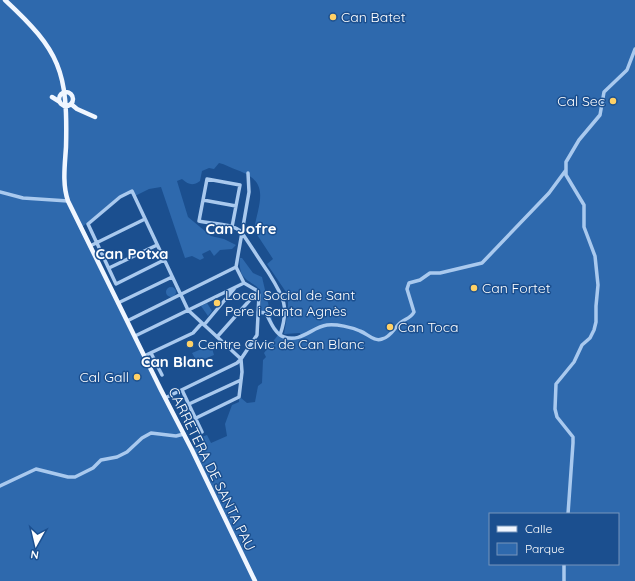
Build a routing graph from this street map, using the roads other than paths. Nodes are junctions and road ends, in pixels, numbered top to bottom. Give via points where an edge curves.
1 (5, 0) edge
2 (635, 49) edge
3 (64, 93) junction
4 (65, 104) junction
5 (66, 115) junction
6 (96, 116) dead end
7 (566, 170) junction
8 (248, 173) dead end
9 (0, 192) edge
10 (204, 200) junction
11 (68, 201) junction
12 (236, 206) junction
13 (145, 218) junction
14 (232, 227) junction
15 (242, 233) junction
16 (97, 243) junction
17 (157, 245) junction
18 (90, 246) junction
19 (164, 260) junction
20 (236, 267) junction
21 (109, 268) junction
22 (172, 277) junction
23 (244, 283) junction
24 (235, 288) junction
25 (257, 292) junction
26 (181, 295) junction
27 (118, 303) junction
28 (188, 310) junction
29 (258, 312) junction
30 (127, 321) junction
31 (203, 324) junction
32 (280, 335) junction
33 (135, 336) junction
34 (217, 337) junction
35 (151, 353) junction
36 (144, 356) junction
37 (241, 359) junction
38 (162, 375) dead end
39 (241, 380) junction
40 (182, 390) junction
41 (165, 398) junction
42 (189, 404) junction
43 (196, 418) junction
44 (202, 432) dead end
45 (184, 434) junction
46 (0, 486) edge
47 (568, 513) edge
48 (564, 565) edge
49 (255, 581) edge
50 (564, 581) edge

1 - 3 main road via 45,40 63,80
2 - 7 street via 627,70 604,92 600,115 576,144 566,162
3 - 4 main road
3 - 4 main road
4 - 5 main road
4 - 5 main road
4 - 6 main road
5 - 11 main road, CARRETERA DE SANTA PAU via 64,182
7 - 32 street via 549,193 482,263 430,274 410,283 408,289 414,312 386,338 373,339 360,331 336,325 320,327 306,336 294,338
7 - 47 street via 568,180 584,205 585,231 595,256 598,285 596,322 590,338 582,345 574,362 556,384 556,414 573,443
8 - 15 street via 250,192
9 - 11 street via 23,198
10 - 12 street
10 - 12 street via 207,179 240,185
10 - 14 street via 199,222
11 - 18 main road, CARRETERA DE SANTA PAU
12 - 14 street
13 - 16 street
13 - 16 street via 132,191 120,197 88,224
13 - 17 street
14 - 15 street
15 - 20 street
15 - 32 street via 282,295 285,309
16 - 18 street
16 - 21 street
17 - 19 street
17 - 21 street
18 - 27 main road, CARRETERA DE SANTA PAU
19 - 21 street via 116,284
19 - 22 street
20 - 23 street
20 - 26 street
22 - 26 street
22 - 27 street
23 - 24 street
23 - 25 street
24 - 28 street
24 - 31 street
25 - 29 street
25 - 34 street
26 - 28 street
26 - 30 street
27 - 30 main road, CARRETERA DE SANTA PAU
28 - 31 street
28 - 33 street
29 - 32 street via 266,313
29 - 37 street via 257,335
30 - 33 main road, CARRETERA DE SANTA PAU
31 - 34 street
31 - 35 street via 193,333
33 - 36 main road, CARRETERA DE SANTA PAU
34 - 37 street
35 - 36 street
35 - 38 street
36 - 41 main road, CARRETERA DE SANTA PAU
37 - 39 street
37 - 40 street via 237,364
39 - 42 street
39 - 43 street via 239,398
40 - 41 street
40 - 42 street
41 - 45 main road, CARRETERA DE SANTA PAU
42 - 43 street
43 - 44 street
45 - 46 street via 176,436 150,433 127,452 101,460 93,468 75,477 36,469
45 - 49 main road, CARRETERA DE SANTA PAU
48 - 50 street

